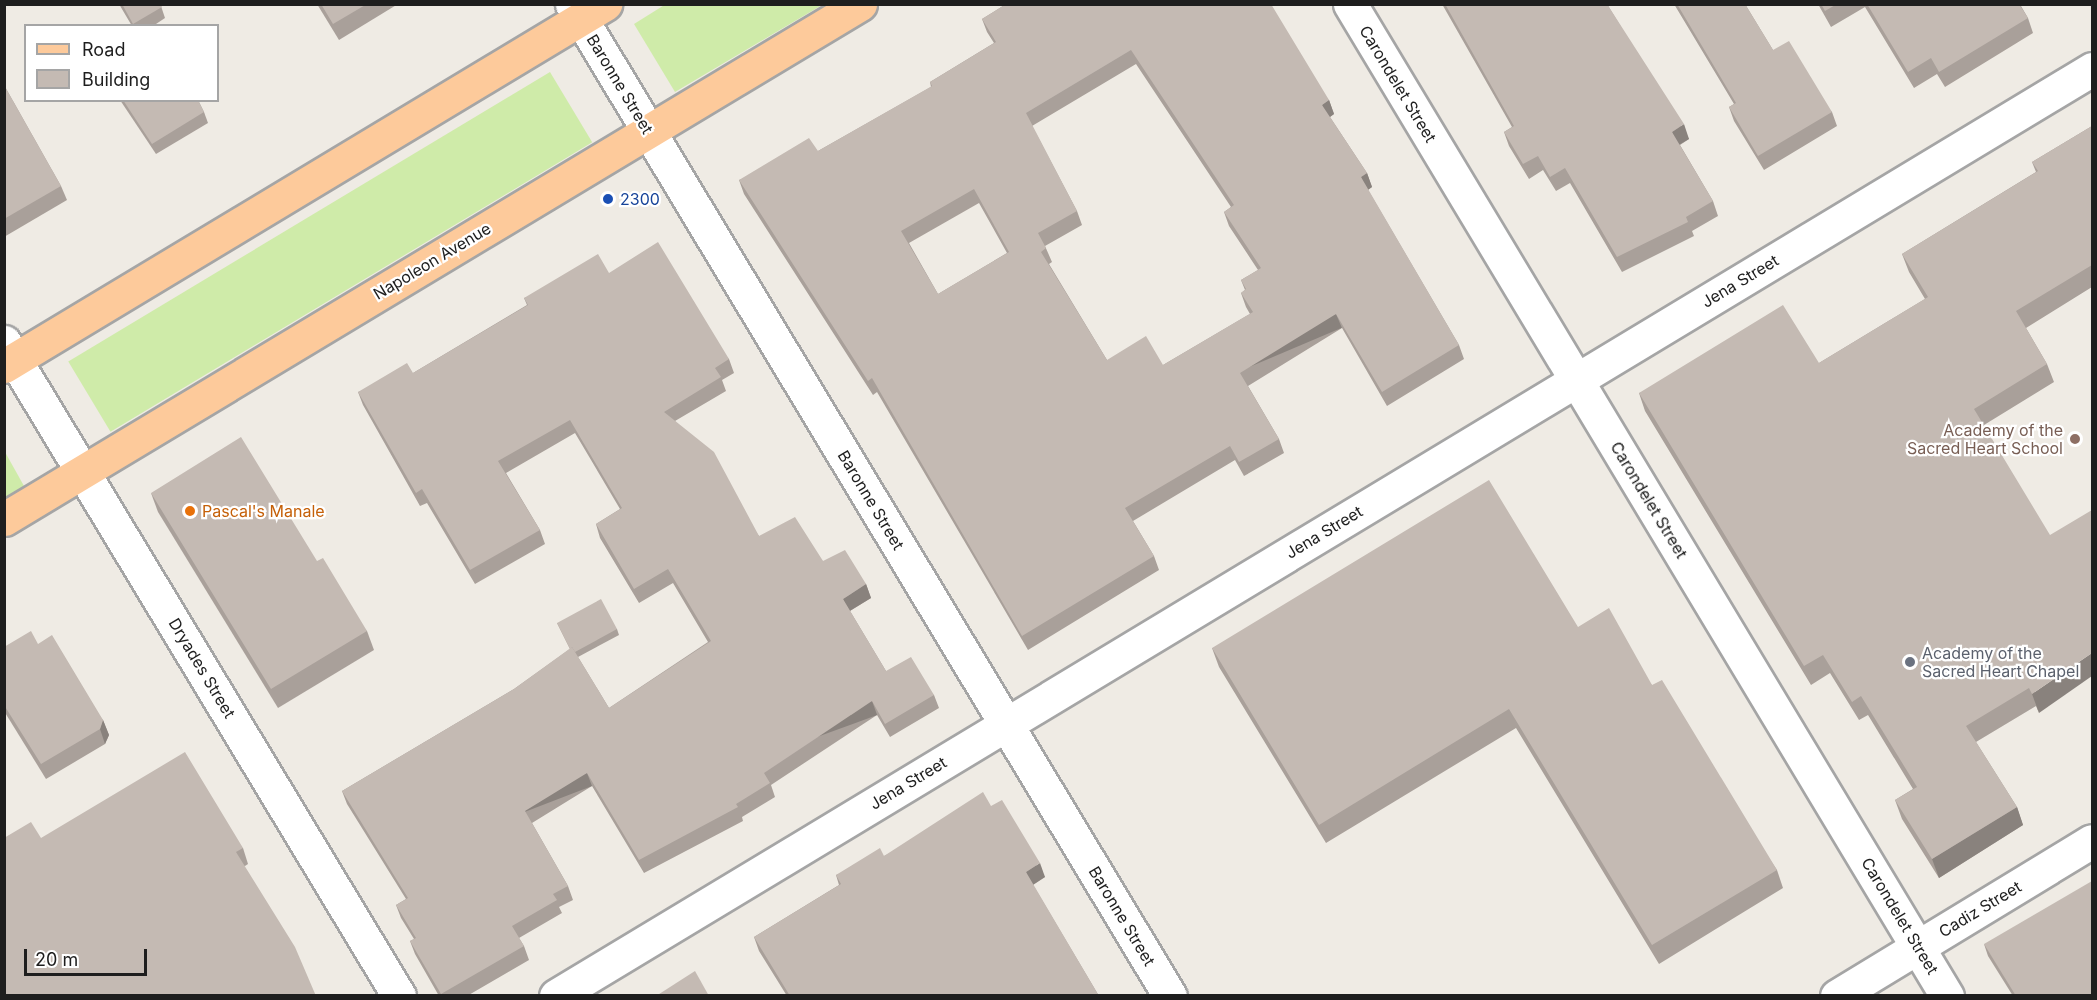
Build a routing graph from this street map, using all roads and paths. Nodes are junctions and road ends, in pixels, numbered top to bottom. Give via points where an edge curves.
1 (860, 4) edge
2 (1350, 4) edge
3 (586, 9) edge
4 (2092, 69) edge
5 (649, 131) junction
6 (8, 356) edge
7 (1577, 380) junction
8 (83, 472) junction
9 (4, 519) edge
10 (1006, 724) junction
11 (2092, 841) edge
12 (1918, 946) junction
13 (399, 996) edge
14 (556, 996) edge
15 (1170, 996) edge
16 (1837, 996) edge
17 (1947, 996) edge

1 - 5 main road, Napoleon Avenue
2 - 7 street, Carondelet Street
3 - 5 street, Baronne Street
3 - 6 main road
4 - 7 street, Jena Street
5 - 8 main road, Napoleon Avenue
5 - 10 street, Baronne Street
6 - 8 street, Dryades Street
7 - 10 street, Jena Street
7 - 12 street, Carondelet Street
8 - 9 main road, Napoleon Avenue
8 - 13 street, Dryades Street
10 - 14 street, Jena Street
10 - 15 street, Baronne Street
11 - 12 street, Cadiz Street
12 - 16 street, Cadiz Street
12 - 17 street, Carondelet Street

